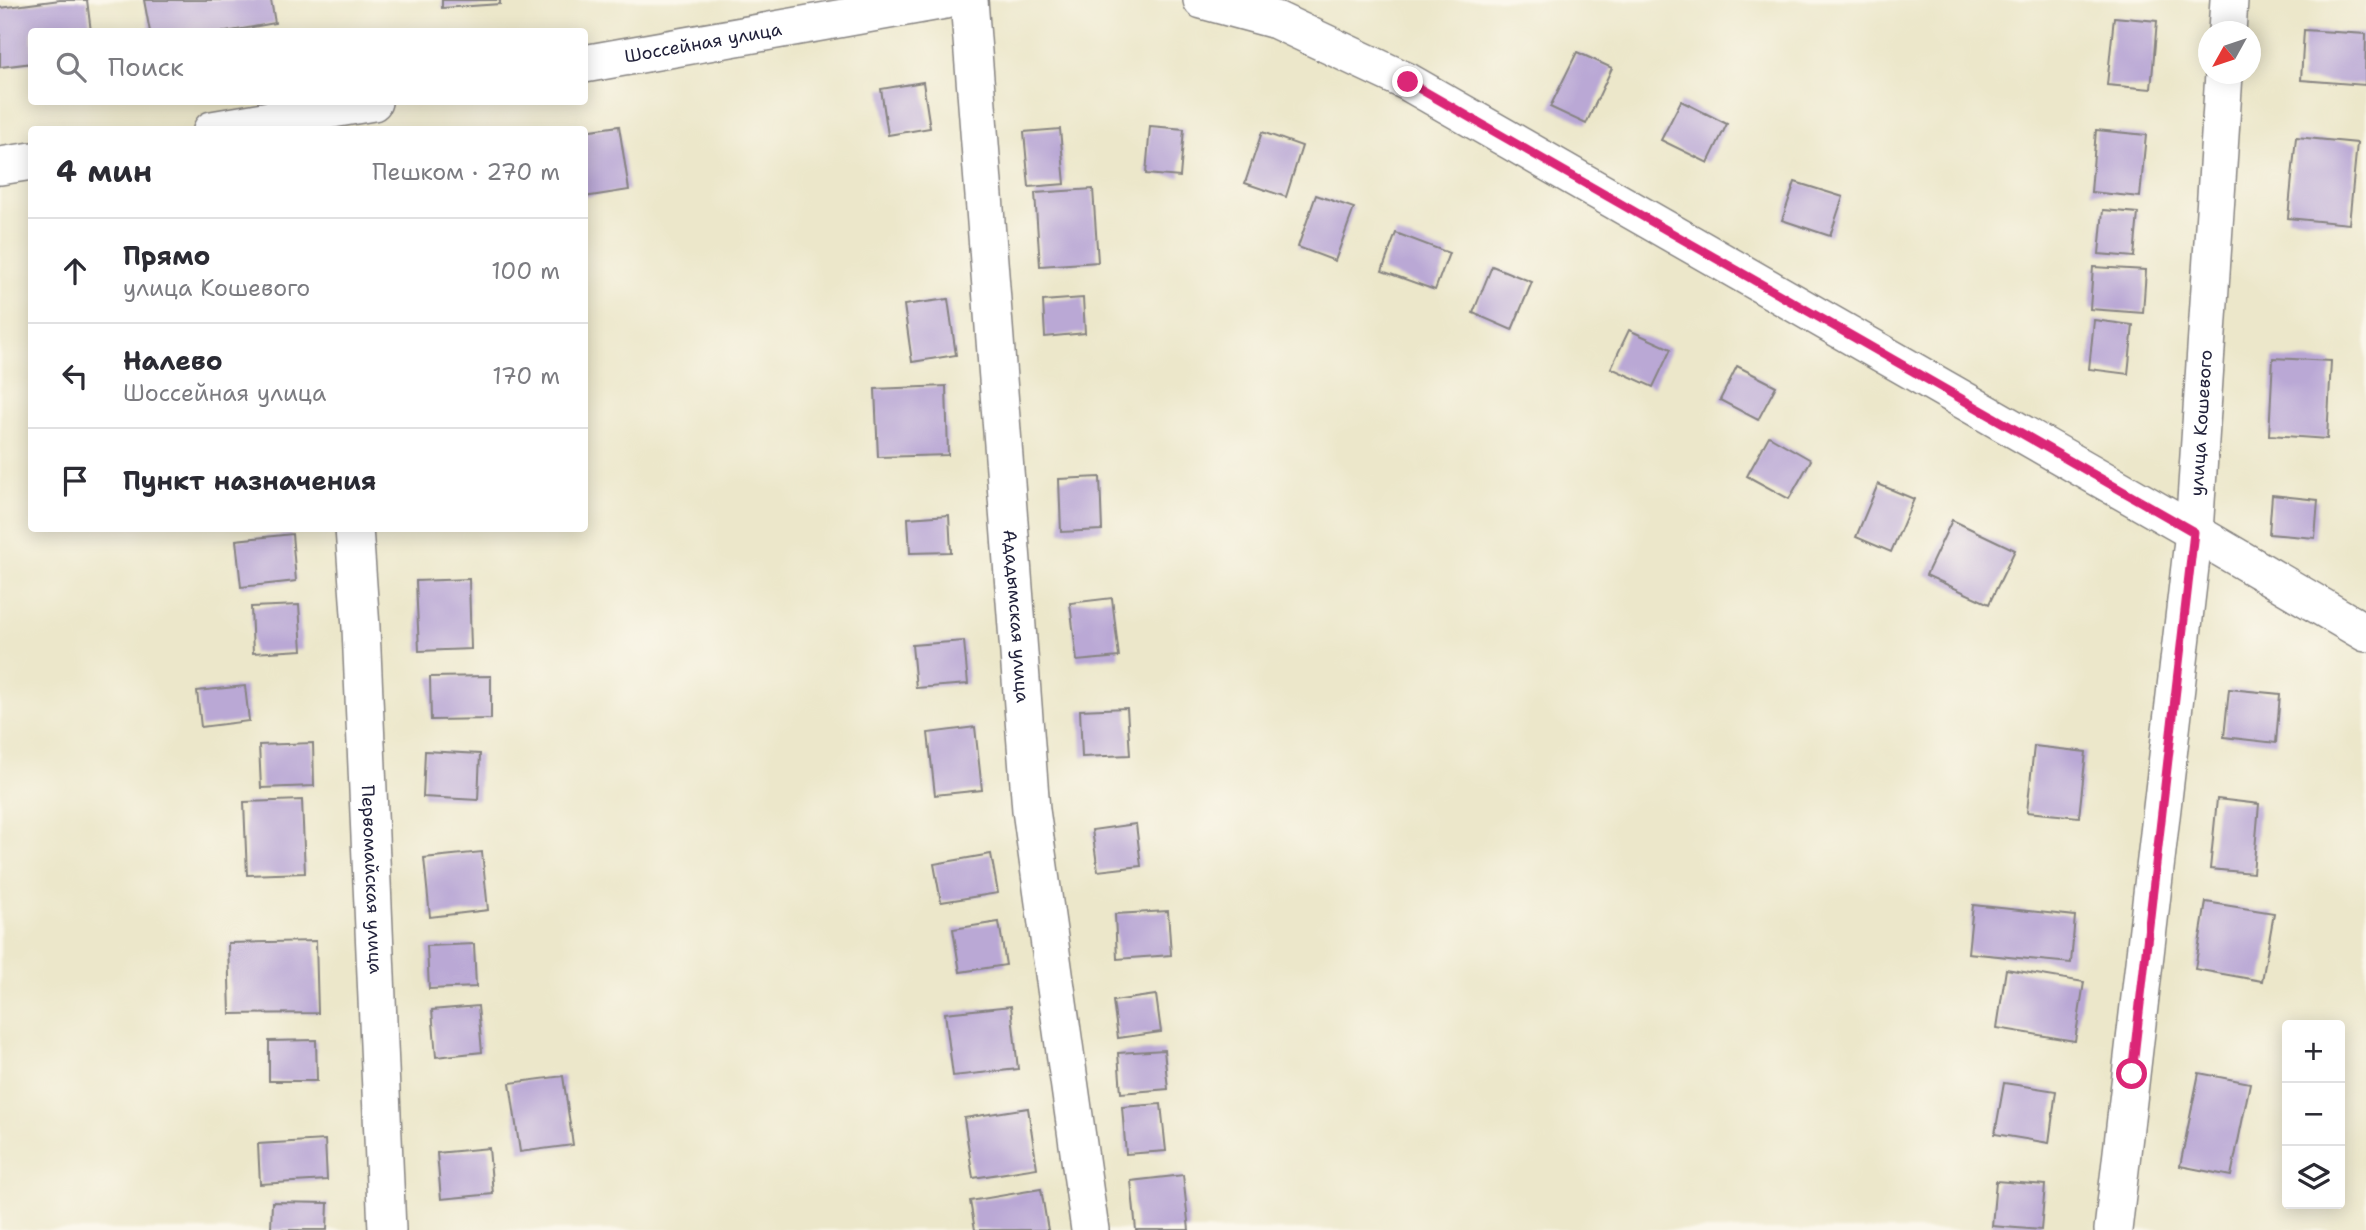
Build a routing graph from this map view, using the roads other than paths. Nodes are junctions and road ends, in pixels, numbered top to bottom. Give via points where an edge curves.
1 (945, 0) edge
2 (969, 0) edge
3 (1202, 0) edge
4 (2229, 0) edge
5 (2228, 21) edge
6 (588, 63) edge
7 (2223, 84) edge
8 (364, 105) edge
9 (322, 120) edge
10 (256, 126) edge
11 (28, 162) edge
12 (0, 166) edge
13 (354, 532) edge
14 (2194, 532) junction
15 (2366, 633) edge
16 (387, 1230) edge
17 (1090, 1230) edge
18 (2113, 1230) edge

1 - 6 street, Шоссейная улица
2 - 17 street, Ададымская улица via 1031,810
3 - 14 street via 1276,20 1408,82
4 - 5 street
7 - 14 street, улица Кошевого
8 - 9 street
9 - 10 street
11 - 12 street
13 - 16 street, Первомайская улица
14 - 15 street
14 - 18 street, улица Кошевого

